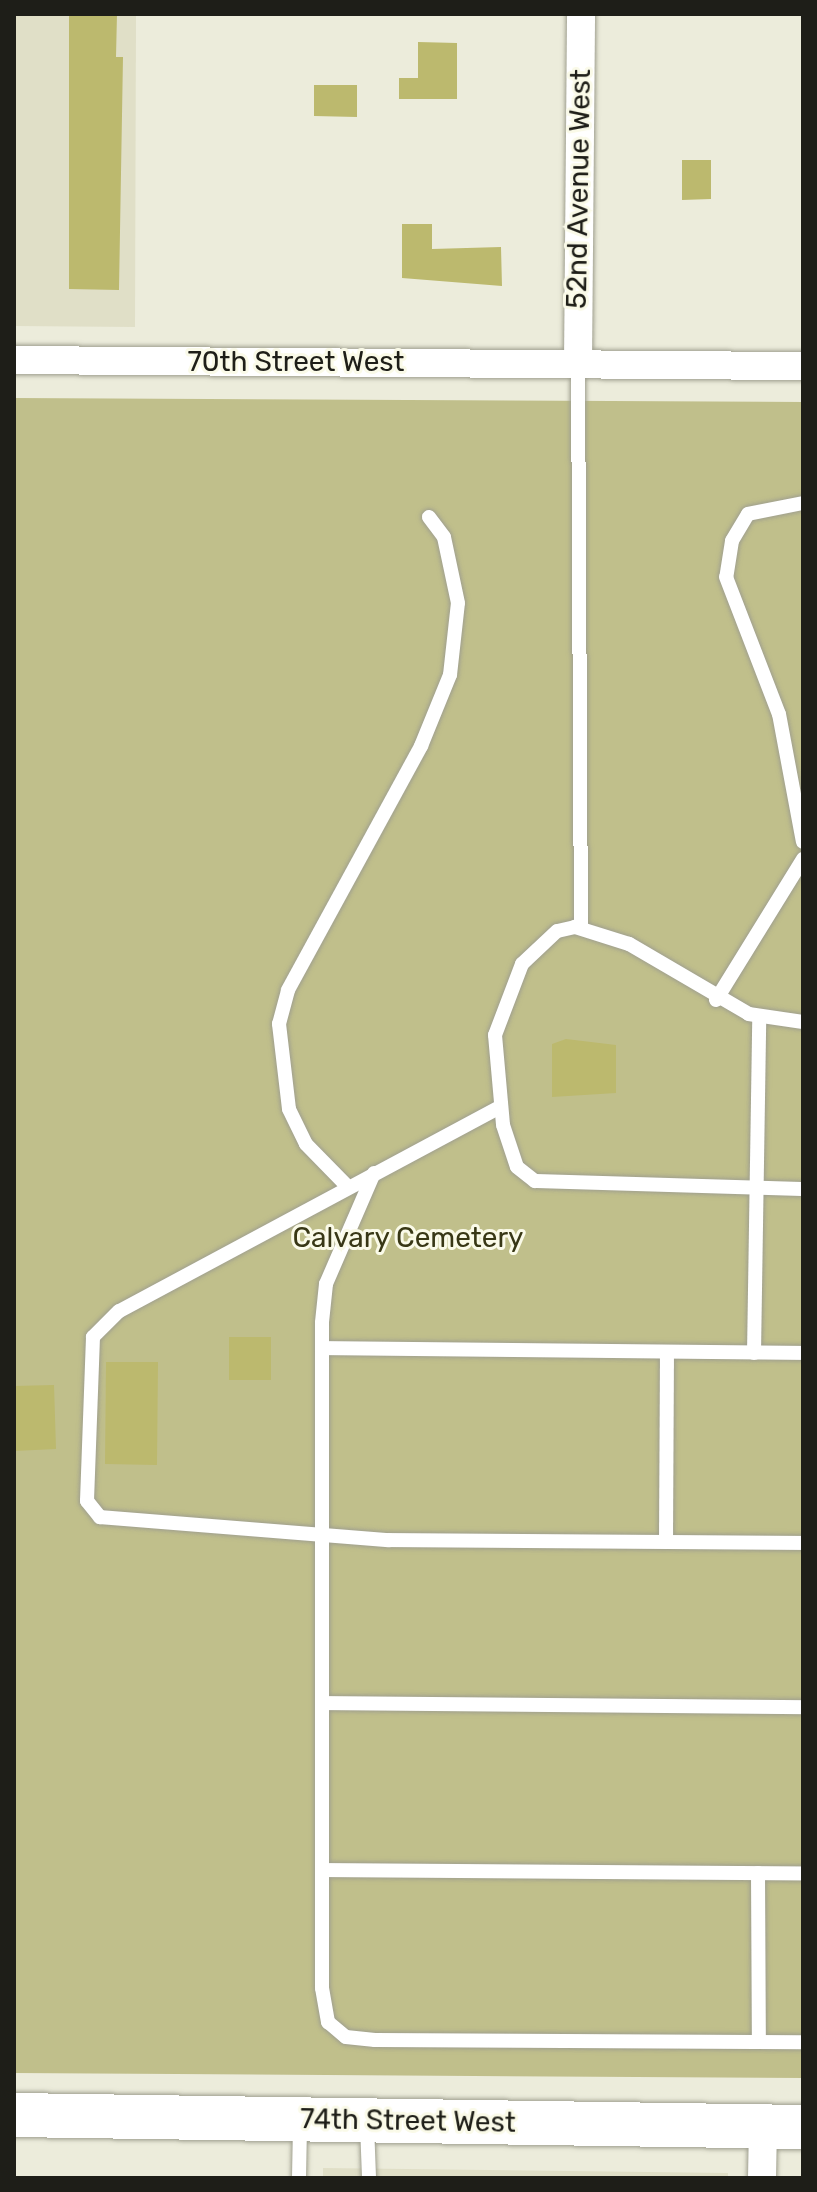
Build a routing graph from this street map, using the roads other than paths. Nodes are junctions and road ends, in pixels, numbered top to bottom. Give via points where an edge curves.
1 (581, 14) edge
2 (14, 360) edge
3 (578, 364) junction
4 (803, 366) edge
5 (803, 503) edge
6 (429, 517) dead end
7 (803, 842) edge
8 (803, 859) edge
9 (581, 928) junction
10 (716, 1000) junction
11 (759, 1016) junction
12 (803, 1022) edge
13 (500, 1107) junction
14 (374, 1173) junction
15 (347, 1186) junction
16 (755, 1189) junction
17 (803, 1189) edge
18 (322, 1348) junction
19 (667, 1352) junction
20 (754, 1353) junction
21 (803, 1353) edge
22 (323, 1535) junction
23 (666, 1542) junction
24 (803, 1543) edge
25 (323, 1703) junction
26 (803, 1707) edge
27 (324, 1870) junction
28 (758, 1873) junction
29 (803, 1873) edge
30 (759, 2042) junction
31 (803, 2042) edge
32 (14, 2115) edge
33 (300, 2120) junction
34 (367, 2121) junction
35 (783, 2127) edge
36 (299, 2178) edge
37 (369, 2178) edge
38 (762, 2178) edge

1 - 3 street, 52nd Avenue West
2 - 3 street, 70th Street West
3 - 4 street, 70th Street West
3 - 9 lane
5 - 7 lane via 748,514 732,541 726,577 779,714
6 - 15 lane via 444,537 456,591 450,675 421,746 288,990 279,1024 289,1109 306,1144
8 - 10 lane
9 - 10 lane via 629,944
9 - 13 lane via 557,931 540,944 508,992 495,1035
10 - 11 lane
11 - 12 lane
11 - 16 lane
13 - 14 lane
13 - 16 lane via 517,1167 535,1181
14 - 15 lane
14 - 18 lane via 326,1284
15 - 22 lane via 119,1311 93,1337 88,1372 84,1468 87,1501 100,1517
16 - 17 lane
16 - 20 lane
18 - 19 lane
18 - 22 lane
19 - 20 lane
19 - 23 lane
20 - 21 lane
22 - 23 lane
22 - 25 lane
23 - 24 lane
25 - 26 lane
25 - 27 lane
27 - 28 lane
27 - 30 lane via 324,2004 328,2022 346,2037
28 - 29 lane
28 - 30 lane
30 - 31 lane
32 - 33 main road, 74th Street West
33 - 34 main road, 74th Street West
33 - 36 lane
34 - 35 main road, 74th Street West
34 - 37 lane
35 - 38 street

